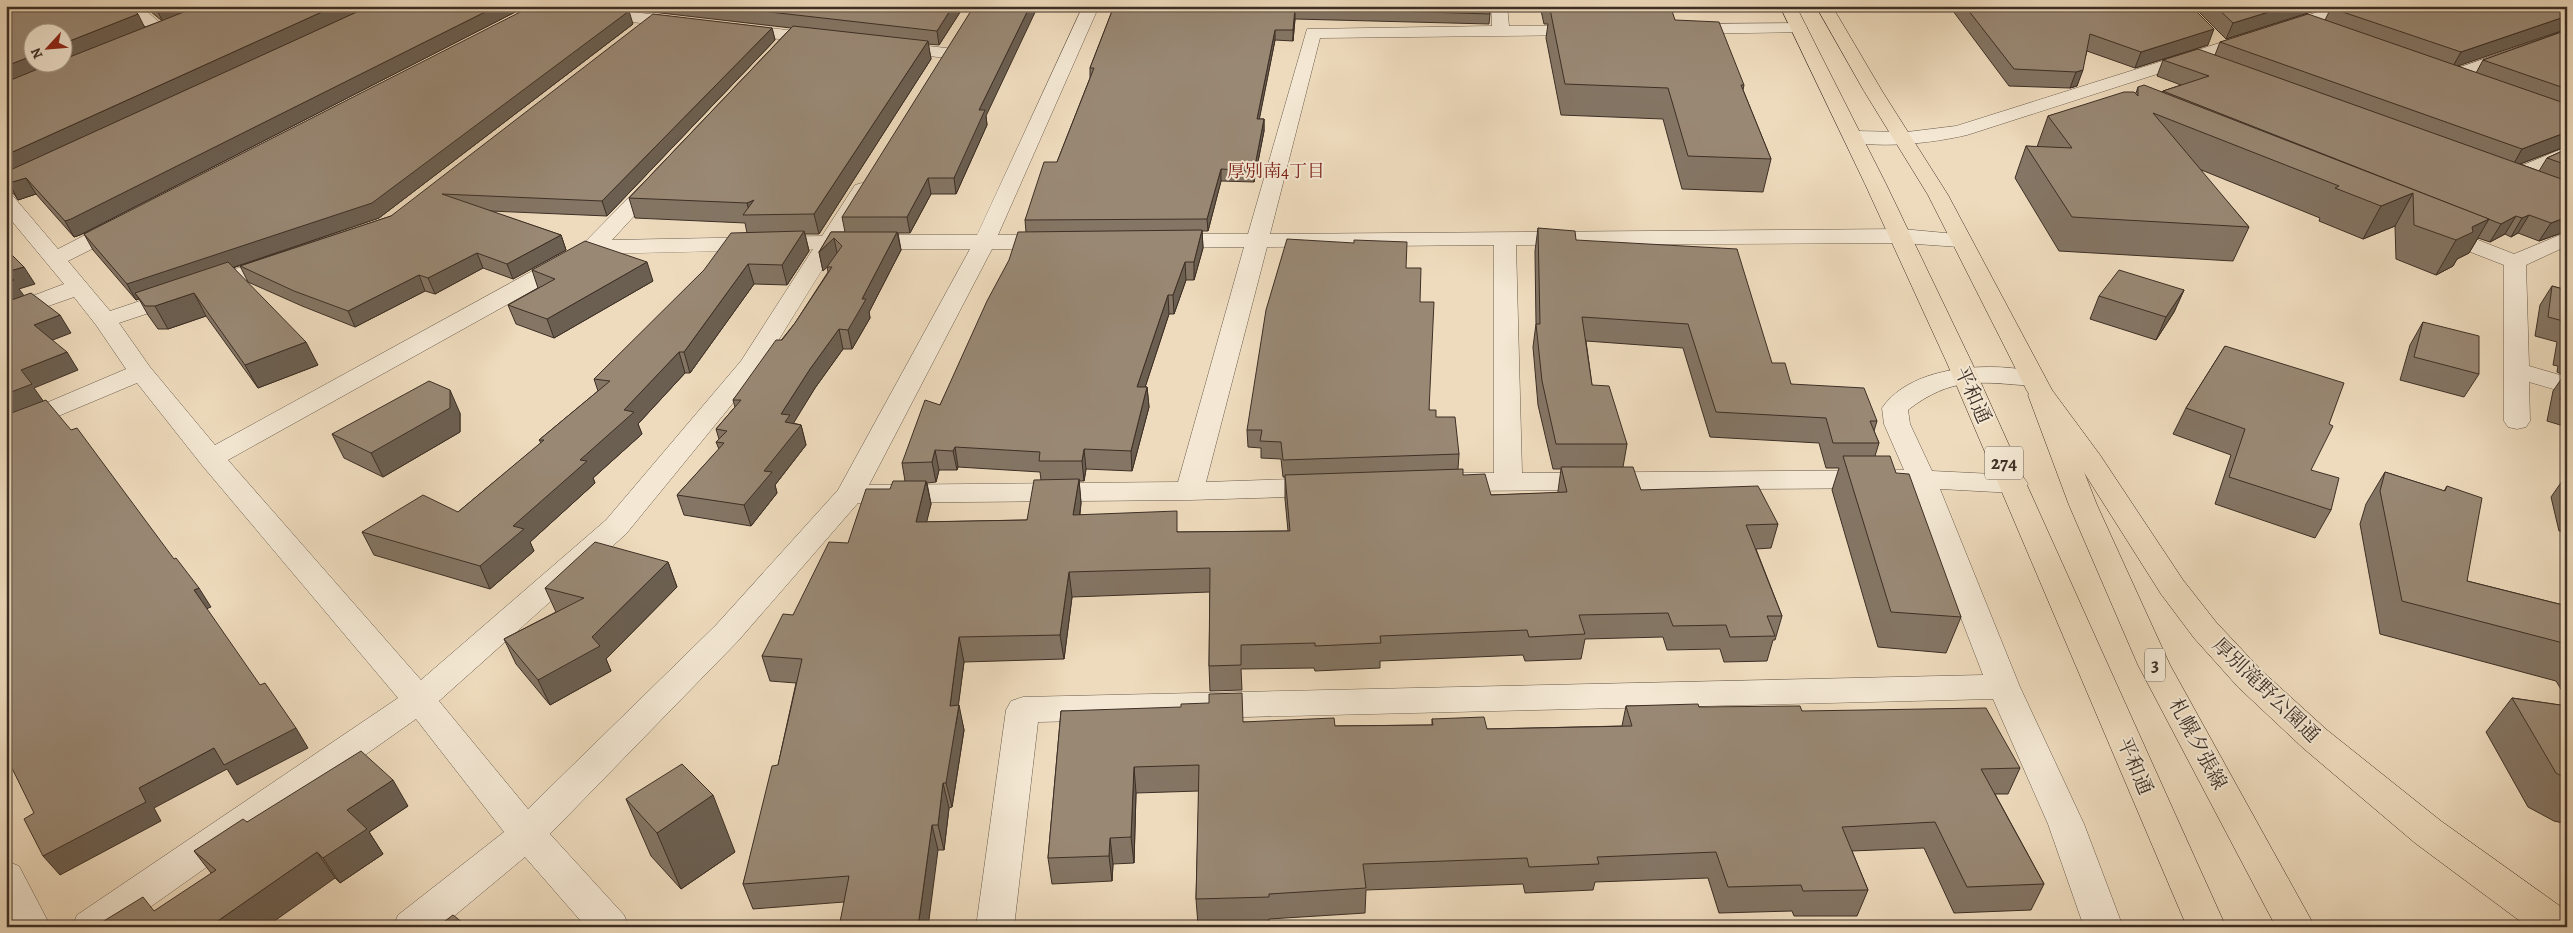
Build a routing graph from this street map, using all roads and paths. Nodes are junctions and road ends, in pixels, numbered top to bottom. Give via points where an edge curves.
1 (131, 6) edge
2 (1091, 6) edge
3 (1500, 6) edge
4 (1824, 6) edge
5 (2354, 6) edge
6 (535, 10) edge
7 (1793, 17) edge
8 (653, 19) junction
9 (2302, 23) junction
10 (179, 24) edge
11 (699, 25) edge
12 (718, 27) edge
13 (1668, 29) edge
14 (1599, 30) edge
15 (161, 31) junction
16 (1500, 31) junction
17 (2330, 33) edge
18 (2567, 35) edge
19 (792, 36) junction
20 (143, 38) edge
21 (629, 38) edge
22 (840, 41) edge
23 (879, 46) edge
24 (946, 52) edge
25 (772, 57) edge
26 (2192, 58) junction
27 (2219, 68) edge
28 (2434, 70) edge
29 (2452, 76) junction
30 (2479, 86) edge
31 (2090, 90) junction
32 (2118, 101) edge
33 (1854, 137) junction
34 (1902, 138) junction
35 (2567, 154) edge
36 (673, 162) edge
37 (876, 166) edge
38 (2540, 186) edge
39 (11, 201) edge
40 (134, 218) edge
41 (2423, 225) edge
42 (1902, 236) junction
43 (2567, 238) edge
44 (1505, 240) junction
45 (1959, 240) junction
46 (1255, 241) junction
47 (828, 242) junction
48 (1071, 242) edge
49 (1149, 242) edge
50 (984, 243) junction
51 (593, 247) junction
52 (294, 257) edge
53 (55, 259) junction
54 (2515, 262) junction
55 (78, 287) junction
56 (6, 314) edge
57 (105, 320) junction
58 (2516, 370) junction
59 (141, 372) junction
60 (1964, 374) junction
61 (2036, 384) junction
62 (2567, 385) edge
63 (2517, 421) dead end
64 (6, 430) edge
65 (212, 458) junction
66 (1508, 480) junction
67 (1922, 480) junction
68 (1428, 483) edge
69 (2014, 484) junction
70 (1349, 486) edge
71 (1190, 491) junction
72 (850, 494) junction
73 (2004, 687) junction
74 (419, 700) junction
75 (527, 834) junction
76 (6, 876) edge
77 (32, 927) edge
78 (91, 927) edge
79 (412, 927) edge
80 (610, 927) edge
81 (995, 927) edge
82 (2104, 927) edge
83 (2207, 927) edge
84 (2296, 927) edge
85 (2558, 927) edge

1 - 15 street
2 - 50 street
3 - 16 street
4 - 34 main road
5 - 9 street
6 - 8 street
7 - 13 street
7 - 33 main road, 平和通 / 274
8 - 11 street
8 - 21 street
9 - 17 street
9 - 26 street via 2217,42
10 - 15 street
12 - 19 street
14 - 16 street
15 - 20 street
16 - 46 street via 1313,33
18 - 29 street
19 - 22 street
19 - 25 street
23 - 24 street
26 - 27 street
26 - 31 street
28 - 29 street
29 - 30 street
31 - 32 street
31 - 34 street via 1960,132
33 - 34 street
33 - 42 main road, 平和通 / 274
34 - 45 main road via 1938,195
35 - 38 street via 2504,173
36 - 51 street
37 - 47 street
39 - 53 street
40 - 53 street
41 - 54 street
42 - 44 street
42 - 45 street
42 - 60 main road, 平和通 / 274
43 - 54 street
44 - 46 street
44 - 66 street
45 - 61 main road
46 - 49 street
46 - 71 street
47 - 50 street
47 - 51 street
47 - 74 street via 751,365 616,527
48 - 50 street
50 - 72 street
51 - 65 street
52 - 57 street
53 - 55 street
54 - 58 street
55 - 56 street
55 - 57 street
57 - 59 street
58 - 62 street
58 - 63 street
59 - 64 street
59 - 65 street
60 - 61 street
60 - 67 street via 1926,384 1895,408 1897,424
60 - 69 main road, 平和通 / 274
61 - 84 main road, 札幌夕張線 / 3 via 2083,505 2154,665
61 - 85 main road, 厚別滝野公園通 via 2172,587 2205,630 2250,679 2428,832
65 - 74 street
66 - 67 street
66 - 68 street
67 - 69 street
67 - 73 street
69 - 83 main road, 平和通 / 274 via 2160,826
70 - 71 street
71 - 72 street
72 - 75 street via 727,633
73 - 81 street via 1023,710
73 - 82 street via 2066,824
74 - 75 street
74 - 78 street
75 - 79 street
75 - 80 street
76 - 77 street

